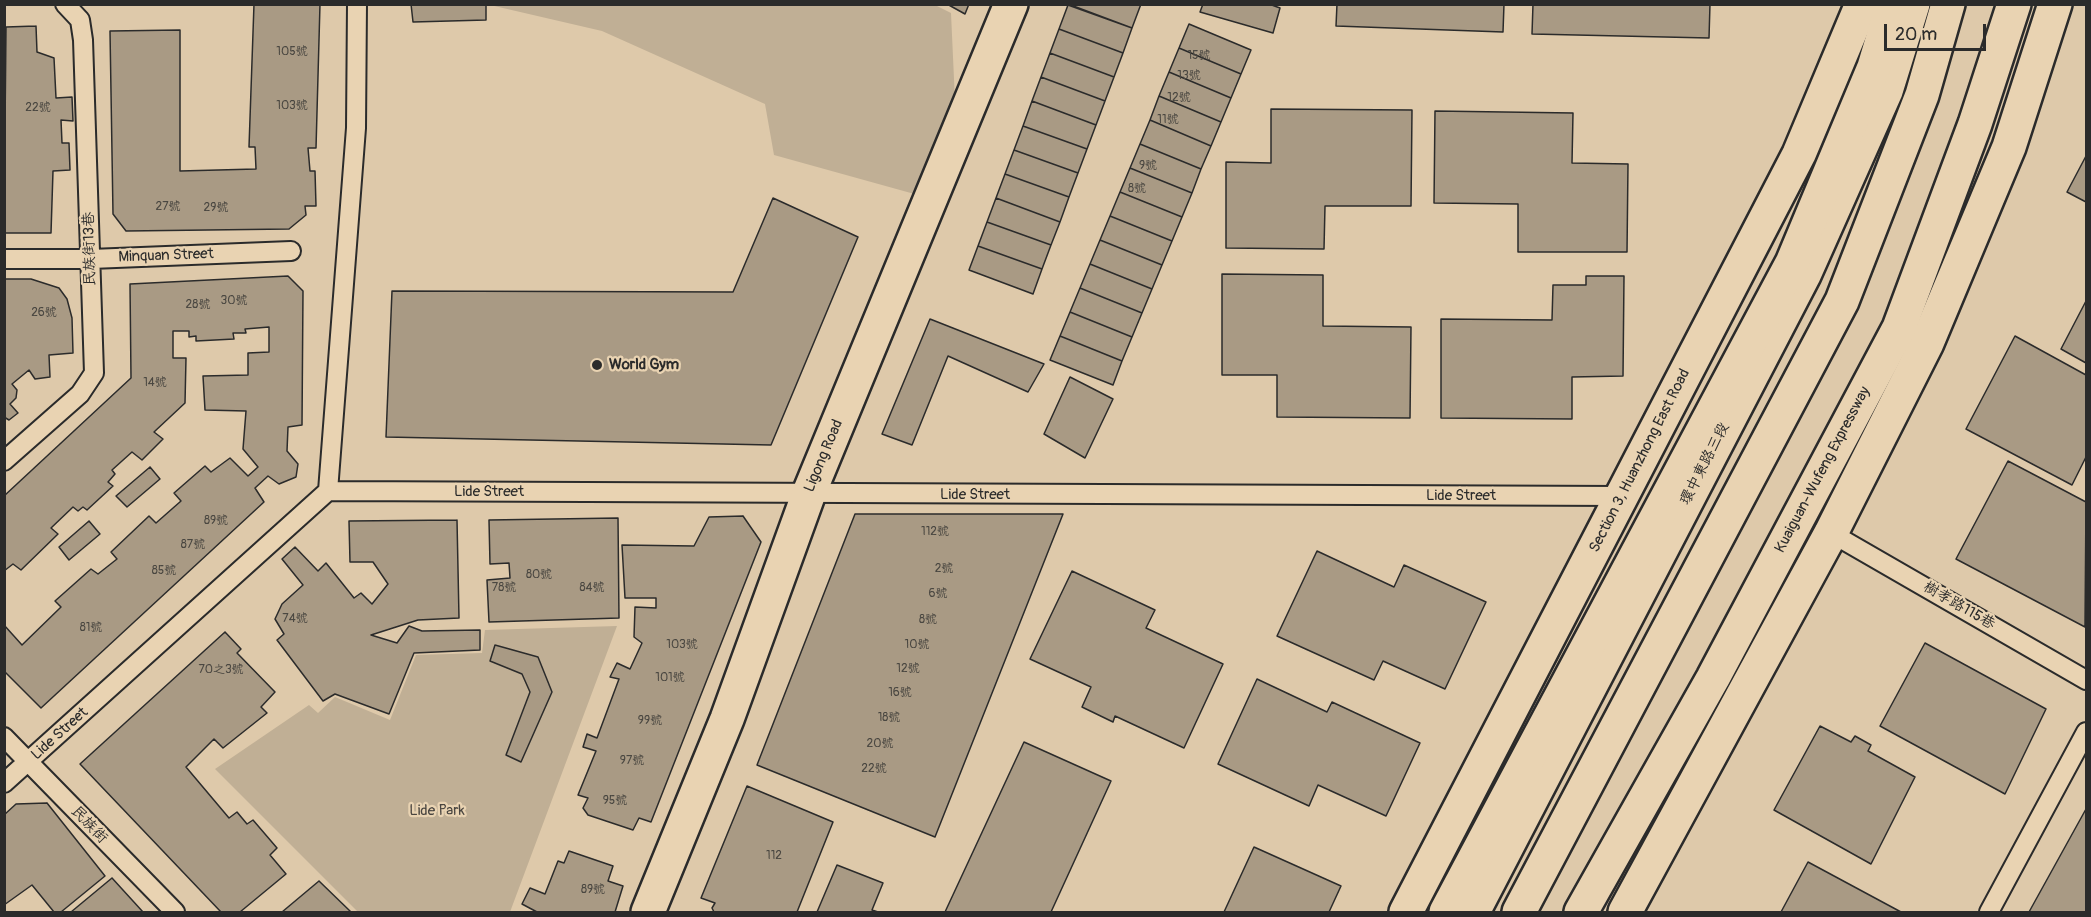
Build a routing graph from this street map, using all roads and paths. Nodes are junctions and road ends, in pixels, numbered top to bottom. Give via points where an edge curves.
1 (65, 4) edge
2 (357, 4) edge
3 (1011, 4) edge
4 (1862, 4) edge
5 (1893, 4) edge
6 (1913, 4) edge
7 (1948, 4) edge
8 (2014, 4) edge
9 (2055, 4) edge
10 (291, 251) dead end
11 (4, 259) edge
12 (91, 259) junction
13 (4, 461) edge
14 (328, 491) junction
15 (809, 493) junction
16 (1622, 496) junction
17 (1831, 533) junction
18 (2086, 680) edge
19 (2086, 732) edge
20 (4, 736) edge
21 (28, 762) junction
22 (4, 783) edge
23 (175, 912) edge
24 (648, 912) edge
25 (1406, 912) edge
26 (1446, 912) edge
27 (1473, 912) edge
28 (1519, 912) edge
29 (1581, 912) edge
30 (1625, 912) edge
31 (1989, 912) edge

1 - 12 lane, 民族街13巷 via 80,20 83,40
2 - 14 lane via 356,128
3 - 15 main road, Ligong Road
4 - 16 main road, Section 3, Huanzhong East Road via 1799,154
5 - 26 main road via 1874,67 1792,263
6 - 27 main road, 環中東路三段 via 1886,91 1804,275
7 - 28 main road via 1922,95 1842,301
8 - 29 main road, Kuaiguan-Wufeng Expressway via 1975,124 1899,328 1713,678
9 - 17 main road via 2009,147 1928,343
10 - 12 lane, Minquan Street
11 - 12 lane, Minquan Street
12 - 13 lane, 民族街13巷 via 94,373 80,394
14 - 15 lane, Lide Street
14 - 21 lane, Lide Street
15 - 16 lane, Lide Street
15 - 24 main road, Ligong Road via 726,719
16 - 25 main road, Section 3, Huanzhong East Road
17 - 18 lane, 樹孝路115巷
17 - 30 main road
19 - 31 lane
20 - 21 lane, 民族街
21 - 22 lane, Lide Street
21 - 23 lane, 民族街

